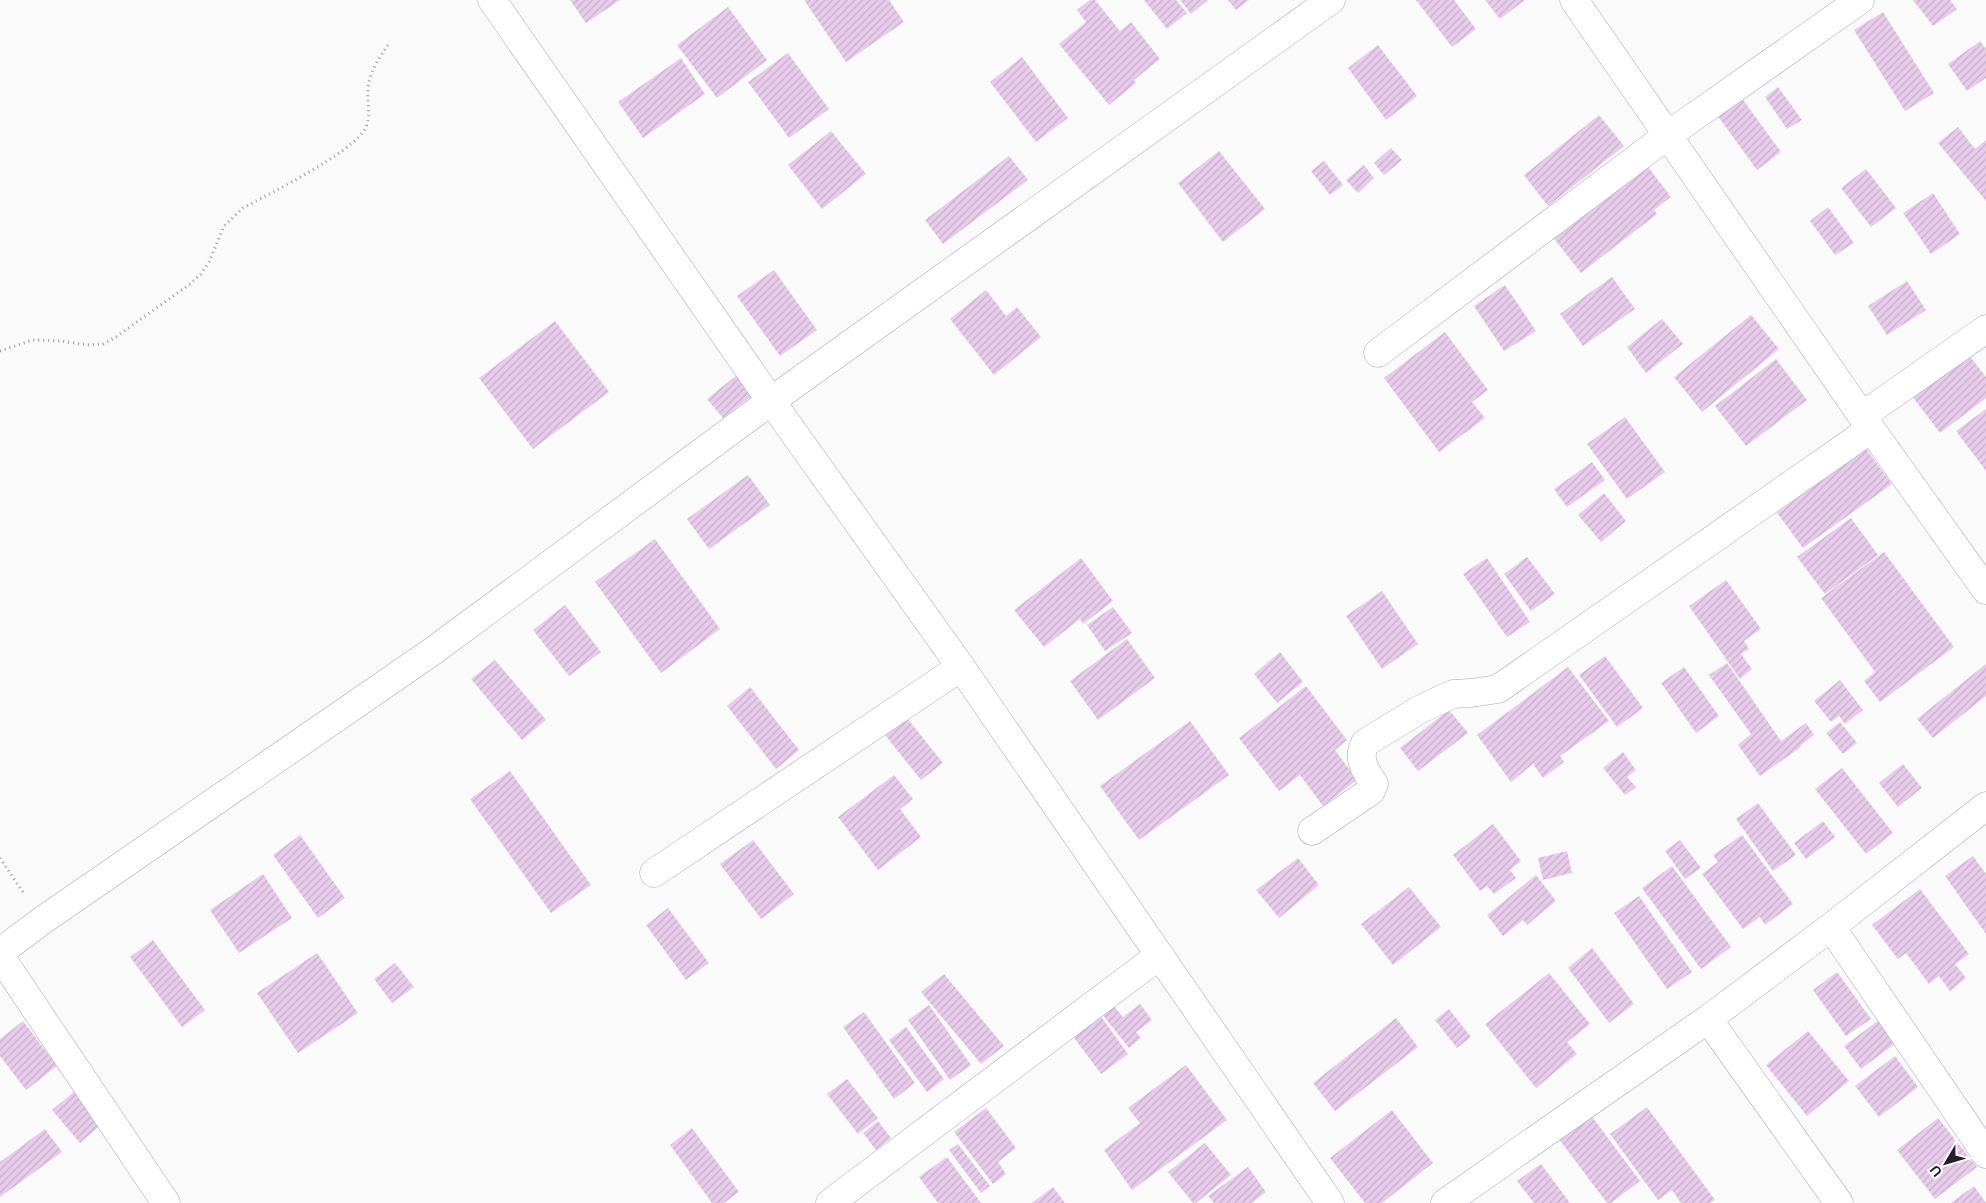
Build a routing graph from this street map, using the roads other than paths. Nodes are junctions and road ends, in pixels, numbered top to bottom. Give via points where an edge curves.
1 (492, 0) edge
2 (1331, 0) edge
3 (1574, 0) edge
4 (1860, 0) edge
5 (1668, 135) junction
6 (1986, 329) edge
7 (1378, 353) dead end
8 (771, 401) junction
9 (1867, 422) junction
10 (1986, 590) edge
11 (960, 667) junction
12 (1986, 806) edge
13 (1312, 831) dead end
14 (654, 873) dead end
15 (1830, 927) junction
16 (0, 952) edge
17 (1160, 955) junction
18 (0, 956) edge
19 (1708, 1019) junction
20 (1986, 1154) edge
21 (166, 1203) edge
22 (830, 1203) edge
23 (1330, 1203) edge
24 (1445, 1203) edge
25 (1839, 1203) edge

1 - 8 street
2 - 8 street
3 - 5 street
4 - 5 street
5 - 7 street
5 - 9 street
6 - 9 street
8 - 11 street
8 - 16 street via 432,651
9 - 10 street
9 - 13 street via 1498,689 1453,694 1418,710 1365,743 1361,752 1363,766 1374,788
11 - 14 street
11 - 17 street
12 - 15 street
15 - 19 street
15 - 20 street
17 - 22 street
17 - 23 street
18 - 21 street
19 - 24 street
19 - 25 street

